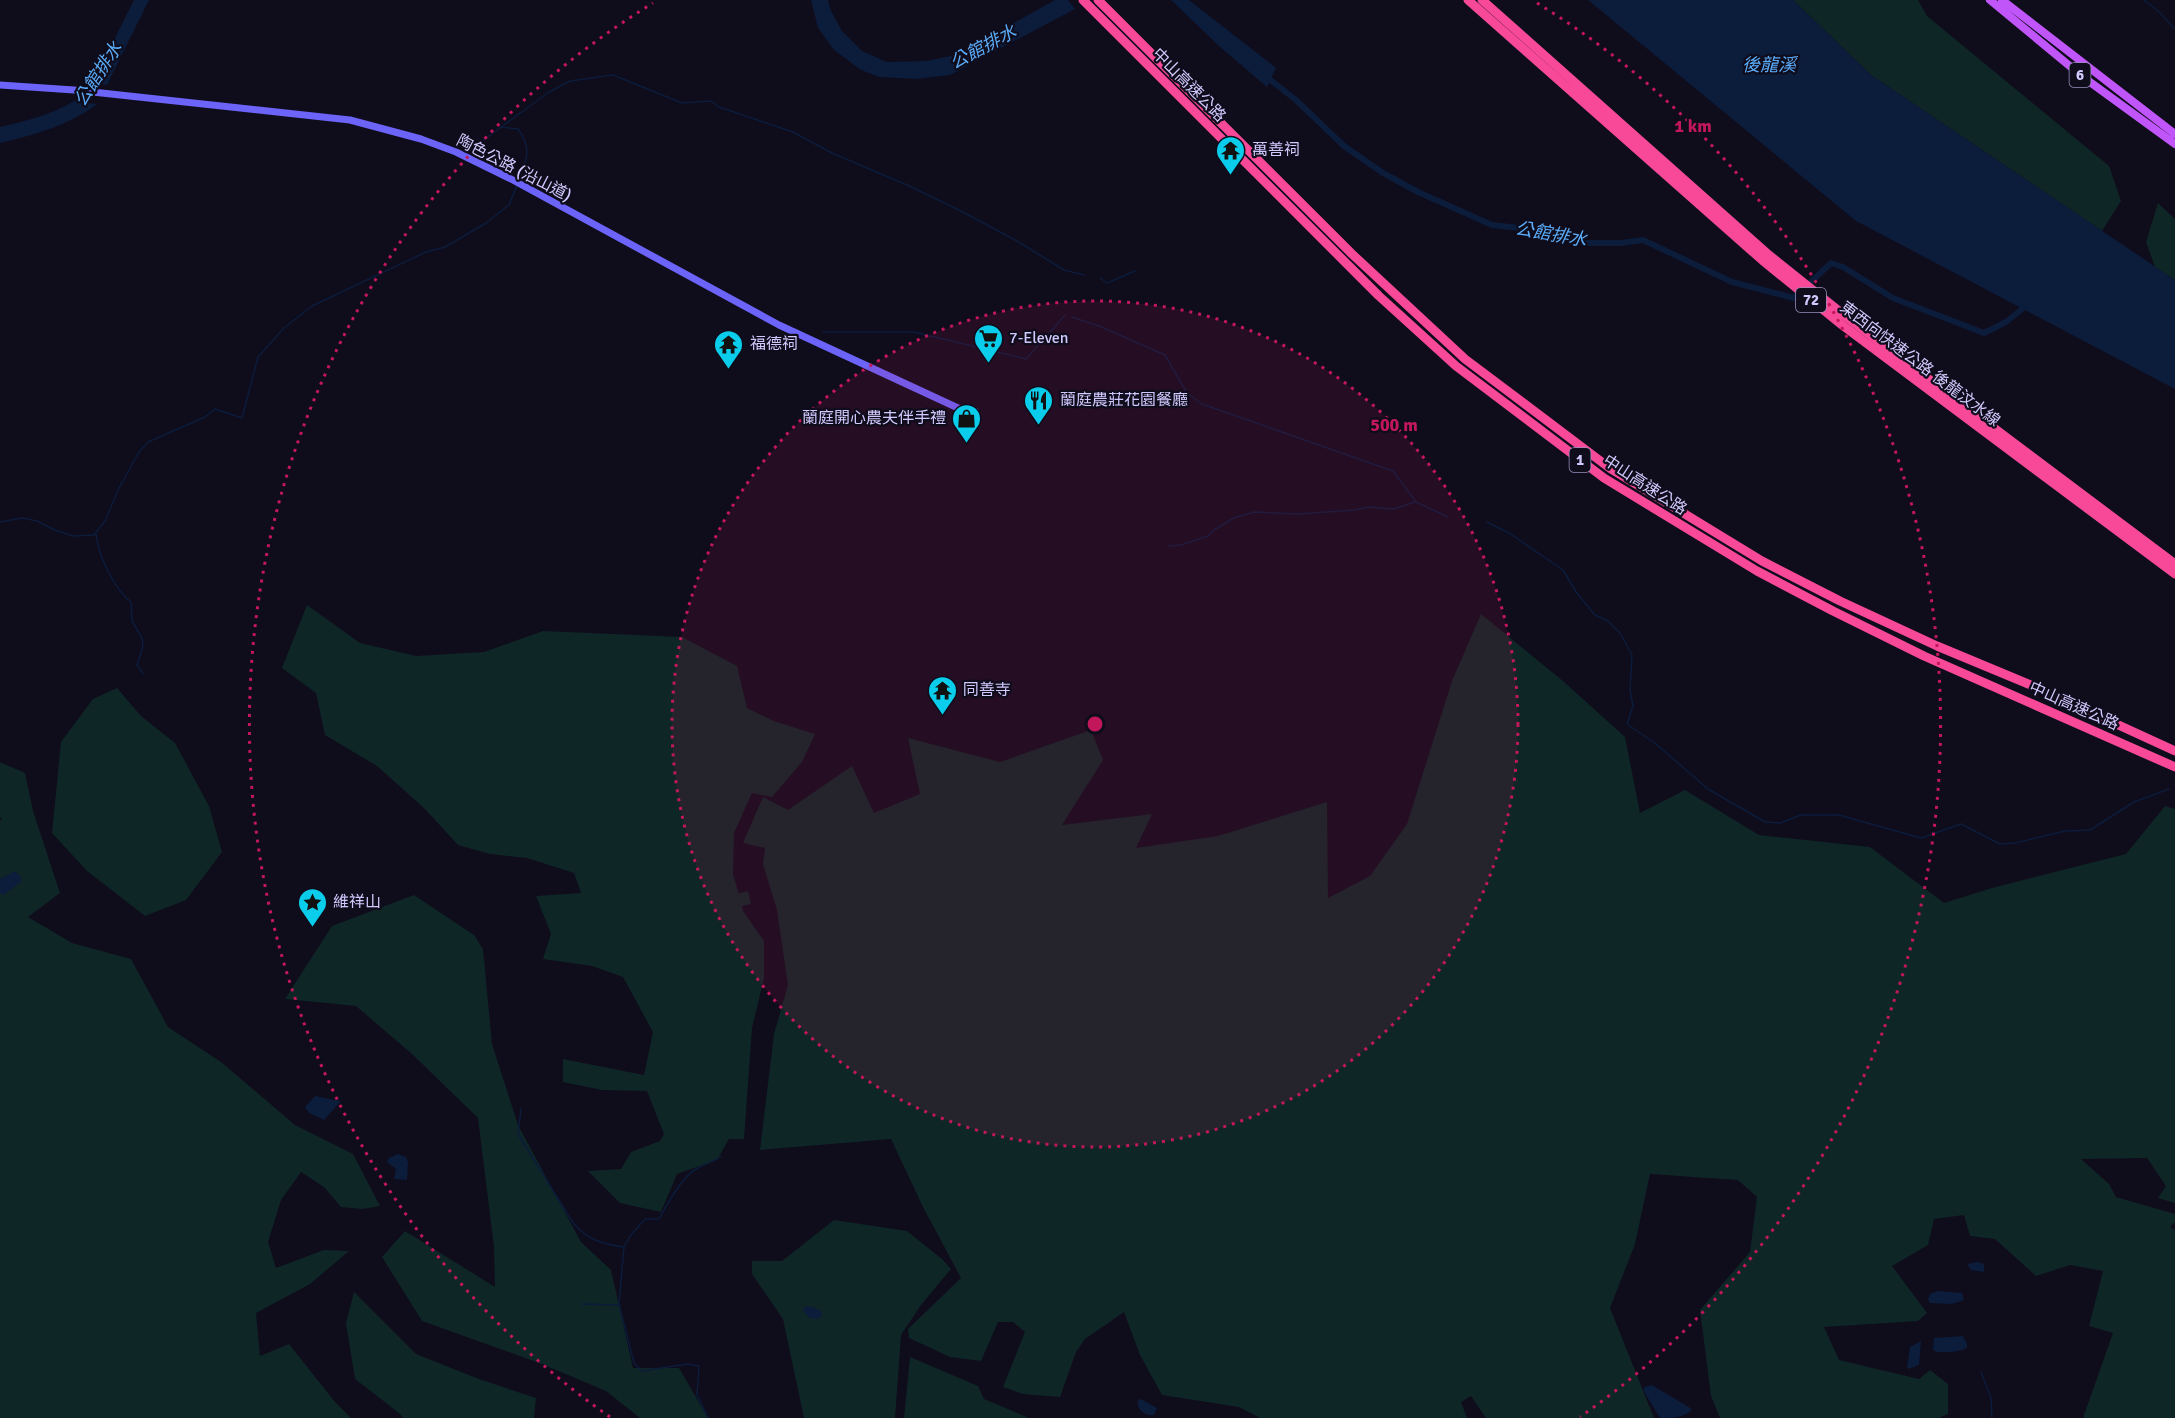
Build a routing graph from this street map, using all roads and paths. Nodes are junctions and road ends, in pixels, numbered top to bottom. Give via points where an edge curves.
1 (1098, 0) edge
2 (1468, 0) edge
3 (1482, 0) edge
4 (1990, 0) edge
5 (2002, 0) edge
6 (1086, 3) edge
7 (0, 85) edge
8 (2175, 134) edge
9 (2175, 144) edge
10 (975, 411) dead end
11 (2175, 564) edge
12 (2175, 574) edge
13 (2175, 751) edge
14 (2175, 766) edge

1 - 13 highway, 中山高速公路 / 1 via 1352,254 1465,359 1611,469 1762,561 1830,596
2 - 12 highway, 東西向快速公路 後龍汶水線 / 72 via 1762,260 1842,325
3 - 11 highway, 東西向快速公路 後龍汶水線 / 72 via 1769,255
4 - 9 main road, 6 via 2083,77
5 - 8 main road, 6
6 - 14 highway, 中山高速公路 / 1 via 1379,296 1456,366 1604,478 1757,571 1833,611 1924,656
7 - 10 main road, 陶色公路 (沿山道) via 350,120 421,139 520,183 779,325 958,408

